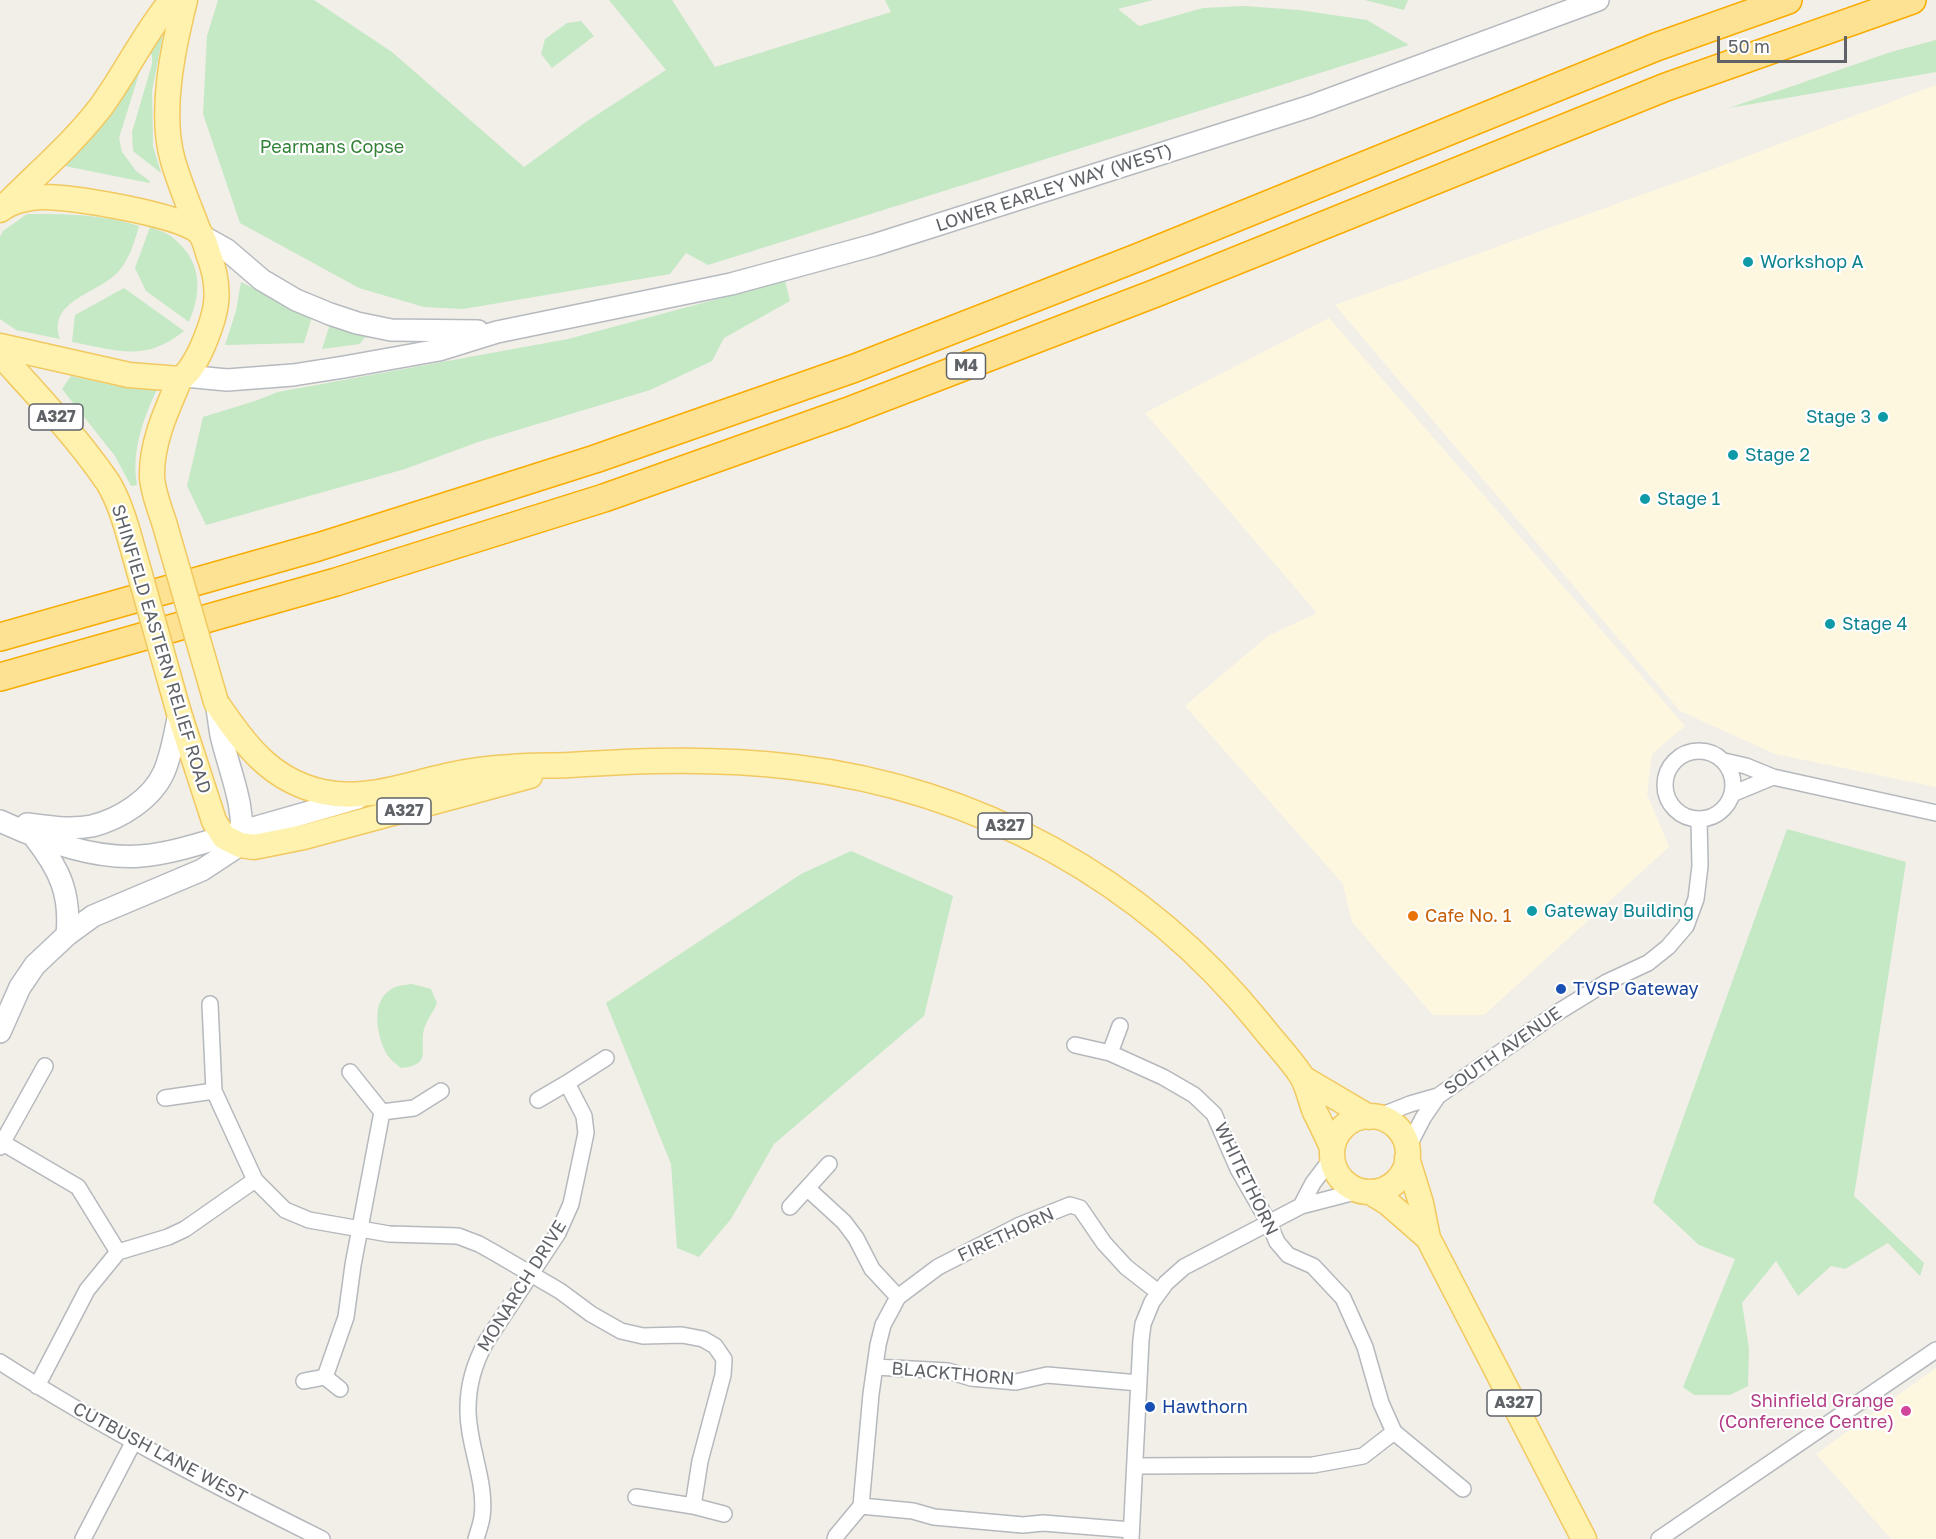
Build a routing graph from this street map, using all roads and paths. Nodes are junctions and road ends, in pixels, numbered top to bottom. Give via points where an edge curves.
1 (172, 0) edge
2 (184, 0) edge
3 (1598, 0) edge
4 (1788, 0) edge
5 (1912, 0) edge
6 (2, 208) edge
7 (200, 234) junction
8 (497, 332) junction
9 (0, 346) edge
10 (0, 354) edge
11 (182, 377) junction
12 (0, 637) edge
13 (0, 676) edge
14 (216, 702) junction
15 (179, 713) junction
16 (1724, 761) junction
17 (567, 765) junction
18 (1773, 777) junction
19 (1732, 794) junction
20 (368, 795) junction
21 (1936, 813) edge
22 (1699, 820) junction
23 (0, 821) edge
24 (35, 838) junction
25 (236, 838) junction
26 (67, 935) junction
27 (210, 1004) dead end
28 (1120, 1026) dead end
29 (0, 1032) edge
30 (1075, 1045) dead end
31 (1110, 1053) junction
32 (606, 1058) dead end
33 (45, 1066) dead end
34 (350, 1072) dead end
35 (1303, 1078) junction
36 (567, 1083) junction
37 (214, 1090) junction
38 (441, 1091) dead end
39 (1438, 1096) junction
40 (165, 1098) dead end
41 (538, 1100) dead end
42 (382, 1112) junction
43 (1373, 1117) junction
44 (1, 1145) edge
45 (1332, 1153) junction
46 (1407, 1154) junction
47 (829, 1164) dead end
48 (255, 1180) junction
49 (808, 1189) junction
50 (1364, 1191) junction
51 (1301, 1206) junction
52 (790, 1207) dead end
53 (1269, 1222) junction
54 (360, 1229) junction
55 (1428, 1238) junction
56 (118, 1252) junction
57 (532, 1274) junction
58 (1158, 1292) junction
59 (898, 1297) junction
60 (1936, 1350) edge
61 (0, 1362) edge
62 (874, 1367) junction
63 (325, 1377) junction
64 (304, 1381) dead end
65 (1139, 1383) junction
66 (37, 1386) junction
67 (340, 1389) dead end
68 (1394, 1431) junction
69 (134, 1441) junction
70 (1136, 1466) junction
71 (1463, 1489) dead end
72 (636, 1497) dead end
73 (693, 1506) junction
74 (861, 1506) junction
75 (724, 1514) dead end
76 (1131, 1535) edge
77 (83, 1539) edge
78 (322, 1539) edge
79 (476, 1539) edge
80 (835, 1539) edge
81 (1584, 1539) edge
82 (1659, 1539) edge

1 - 6 main road via 80,133
2 - 7 main road, SHINFIELD EASTERN RELIEF ROAD via 168,122 173,161
3 - 8 main road, LOWER EARLEY WAY (WEST) via 1311,106 874,246 731,284
4 - 12 highway, M4 via 1656,47 1139,257 844,371 595,459 318,547
5 - 13 highway, M4 via 1666,87 1156,293 824,420 604,498 369,571
6 - 7 main road via 23,199 80,200 179,222
7 - 8 main road, LOWER EARLEY WAY (WEST) via 296,300 357,323 391,330
7 - 11 main road, SHINFIELD EASTERN RELIEF ROAD via 213,267 217,308 197,358
8 - 11 main road, LOWER EARLEY WAY (WEST) via 439,350 293,375 228,380
9 - 11 main road via 129,375
10 - 15 main road, SHINFIELD EASTERN RELIEF ROAD / A327, bridge via 108,483 128,532
11 - 14 main road, SHINFIELD EASTERN RELIEF ROAD / A327, bridge via 160,428 152,477
14 - 20 main road, SHINFIELD EASTERN RELIEF ROAD / A327 via 254,754 279,774 304,787 328,793
14 - 25 main road via 242,815
15 - 23 main road via 163,773 139,803 117,817 91,826 51,828
15 - 25 main road, SHINFIELD EASTERN RELIEF ROAD / A327 via 214,821
16 - 18 street
16 - 19 street via 1733,778
16 - 22 street via 1714,754 1692,751 1668,769 1665,784 1669,803 1682,815
17 - 20 main road, SHINFIELD EASTERN RELIEF ROAD / A327 via 451,774
17 - 25 main road, SHINFIELD EASTERN RELIEF ROAD / A327 via 266,846
17 - 35 main road, SHINFIELD EASTERN RELIEF ROAD / A327 via 678,759 795,767 929,796 988,817 1076,862 1148,912 1228,987
18 - 19 street
18 - 21 street
19 - 22 street via 1720,812
20 - 25 main road, SHINFIELD EASTERN RELIEF ROAD
22 - 39 street, SOUTH AVENUE via 1696,899 1686,926 1668,947 1648,963 1607,982 1555,1014
23 - 24 main road
24 - 25 main road via 106,854 140,856
24 - 26 main road via 62,879 69,913
25 - 26 main road via 202,870 93,916
26 - 29 main road via 35,965 20,987
27 - 37 street
28 - 31 street
30 - 31 street, WHITETHORN
31 - 53 street, WHITETHORN via 1194,1095 1214,1114 1238,1170
32 - 36 street
33 - 44 street
34 - 42 street
35 - 43 main road, SHINFIELD EASTERN RELIEF ROAD / A327
35 - 45 main road, SHINFIELD EASTERN RELIEF ROAD / A327
36 - 41 street
36 - 57 street, MONARCH DRIVE via 584,1116 584,1150 571,1204
37 - 40 street
37 - 48 street
38 - 42 street via 414,1108
39 - 43 street, SOUTH AVENUE
39 - 46 street, SOUTH AVENUE
42 - 54 street
43 - 45 main road via 1350,1122 1336,1138
43 - 46 main road via 1397,1128
44 - 56 street via 78,1187
45 - 50 main road via 1340,1178
45 - 51 street
46 - 50 main road via 1405,1167 1395,1183 1379,1191
46 - 55 main road, A327
47 - 49 street
48 - 54 street via 285,1210 309,1220
48 - 56 street via 185,1229
49 - 52 street
49 - 59 street via 844,1222 872,1269
50 - 51 street
50 - 55 main road, A327 via 1388,1203
51 - 53 street
53 - 58 street via 1184,1267
53 - 68 street, WHITETHORN via 1277,1242 1288,1255 1313,1266 1343,1298
54 - 57 street via 458,1236
54 - 63 street via 346,1317
55 - 81 main road, A327
56 - 66 street via 87,1290
57 - 73 street via 621,1331 643,1336 682,1335 715,1346 724,1359 723,1375 700,1461
57 - 79 street, MONARCH DRIVE via 477,1358 470,1387 468,1409 483,1499
58 - 59 street, FIRETHORN via 1126,1267 1080,1208 1070,1205 1020,1225 938,1267
58 - 65 street via 1143,1324
59 - 62 street, FIRETHORN via 883,1325
60 - 82 street
61 - 66 street, CUTBUSH LANE WEST
62 - 65 street, BLACKTHORN via 948,1371 971,1378 1016,1382 1047,1375
62 - 74 street, FIRETHORN
63 - 64 street
63 - 67 street
65 - 70 street
66 - 69 street, CUTBUSH LANE WEST
68 - 70 street via 1363,1455 1334,1462
68 - 71 street, WHITETHORN
69 - 77 street
69 - 78 street, CUTBUSH LANE WEST
70 - 76 street
72 - 73 street
73 - 75 street
74 - 76 street via 934,1517 1023,1525 1043,1523
74 - 80 street

